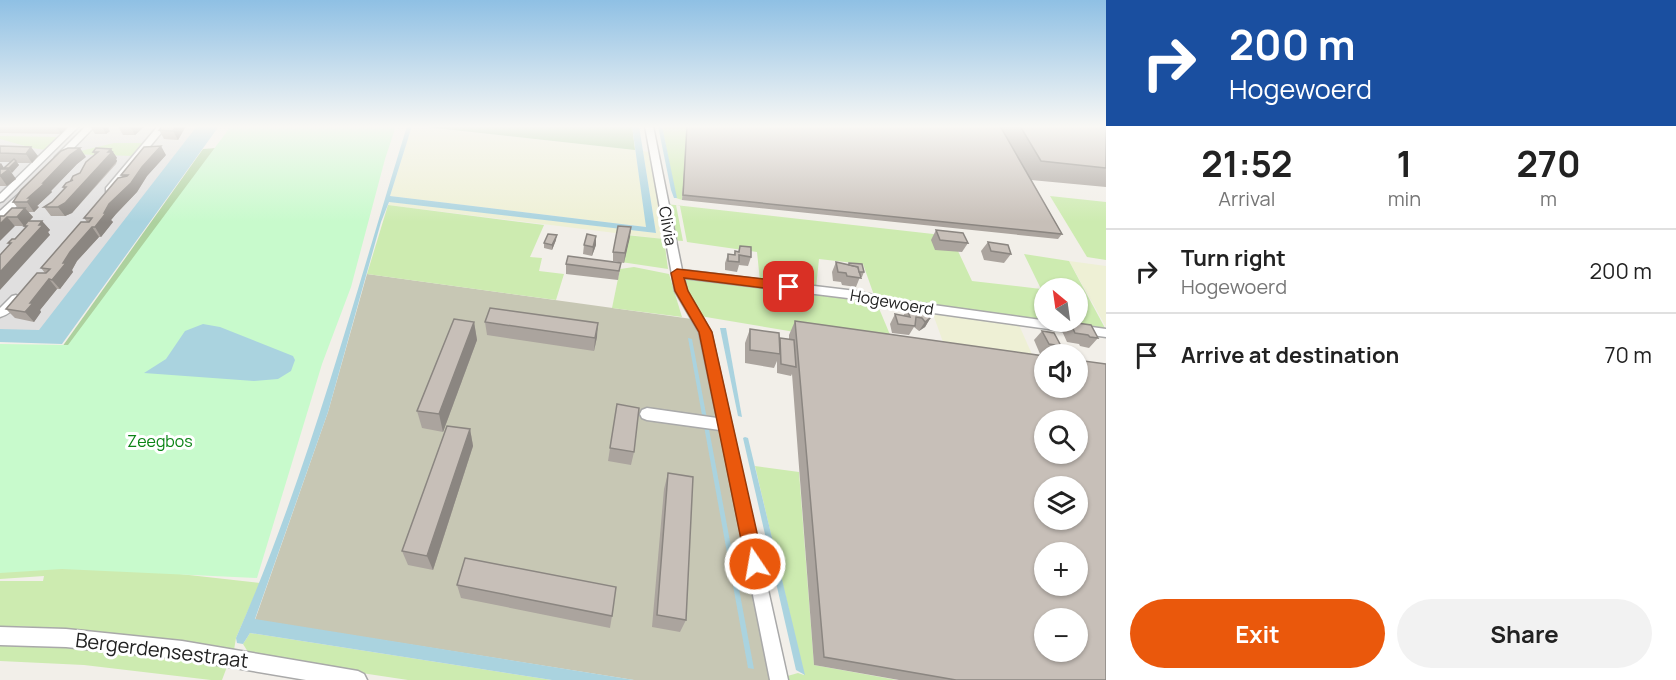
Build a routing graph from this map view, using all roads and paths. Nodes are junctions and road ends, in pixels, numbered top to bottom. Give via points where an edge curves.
1 (42, 158) edge
2 (59, 158) edge
3 (136, 158) edge
4 (655, 158) edge
5 (47, 170) edge
6 (32, 186) edge
7 (0, 199) edge
8 (101, 199) edge
9 (0, 217) edge
10 (677, 273) junction
11 (20, 294) edge
12 (0, 314) edge
13 (1106, 333) edge
14 (647, 414) dead end
15 (726, 426) junction
16 (0, 636) edge
17 (358, 680) edge
18 (780, 680) edge

1 - 7 street
2 - 5 street
3 - 8 street
4 - 10 street, Clivia
6 - 9 street
10 - 13 street, Hogewoerd via 856,295
10 - 15 street, Clivia via 681,291 705,332
11 - 12 street
14 - 15 street
15 - 18 street, Clivia
16 - 17 street, Bergerdensestraat via 66,638 182,650

